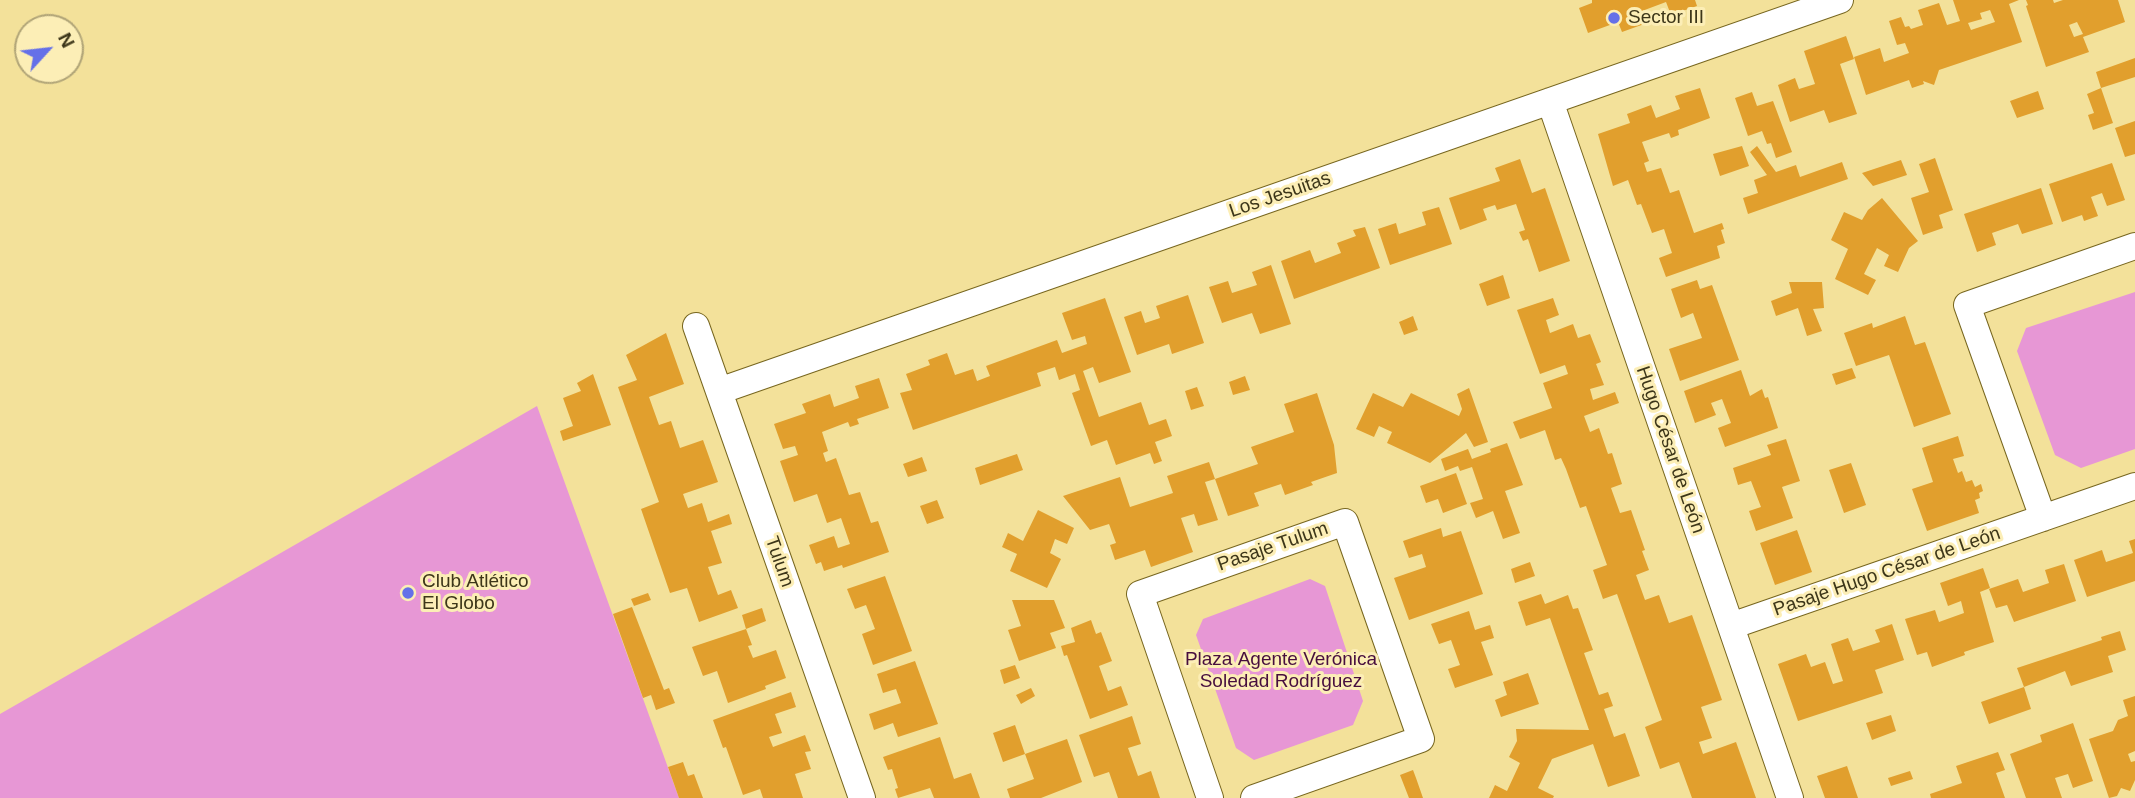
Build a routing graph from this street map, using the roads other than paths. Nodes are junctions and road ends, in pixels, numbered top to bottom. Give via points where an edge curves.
1 (1840, 0) edge
2 (1550, 101) junction
3 (2135, 247) edge
4 (696, 326) dead end
5 (719, 391) junction
6 (2135, 486) edge
7 (2043, 518) junction
8 (1731, 626) junction
9 (862, 798) edge
10 (1210, 798) edge
11 (1254, 798) edge
12 (1790, 798) edge

1 - 2 street, Los Jesuitas
2 - 5 street, Los Jesuitas
2 - 8 street, Hugo César de León
3 - 7 street via 1967,305
4 - 5 street, Tulum
5 - 9 street, Tulum
6 - 7 street, Pasaje Hugo César de León
7 - 8 street, Pasaje Hugo César de León
8 - 12 street, Hugo César de León
10 - 11 street, Pasaje Tulum via 1140,594 1345,522 1421,739

